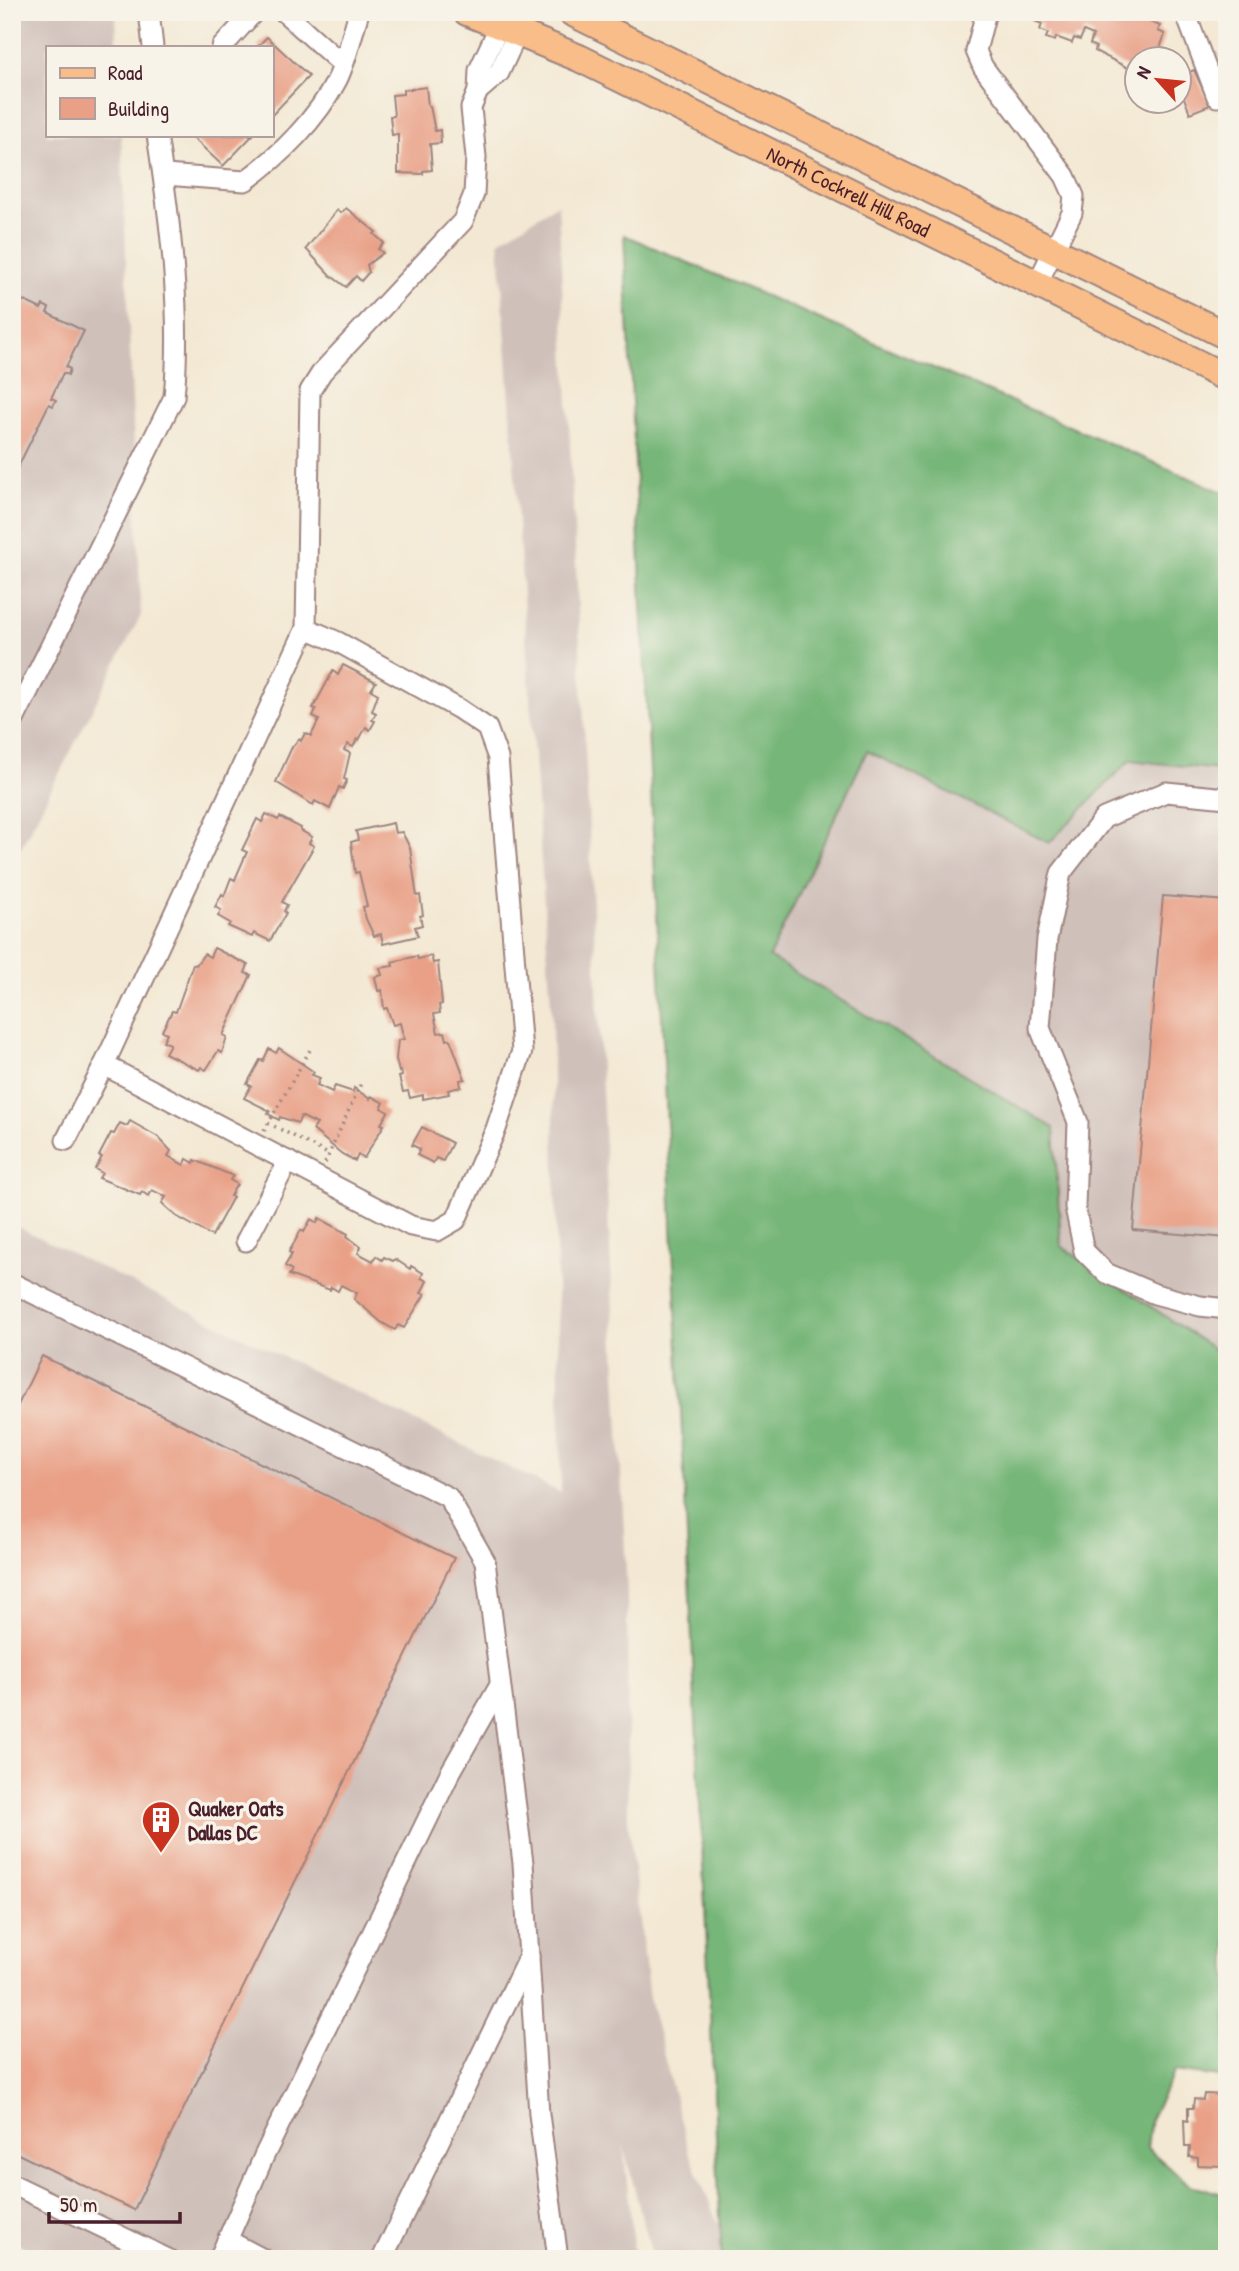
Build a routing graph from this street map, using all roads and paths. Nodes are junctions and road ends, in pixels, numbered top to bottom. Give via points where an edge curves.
1 (149, 12) edge
2 (254, 12) edge
3 (284, 12) edge
4 (359, 12) edge
5 (467, 12) edge
6 (570, 12) edge
7 (986, 12) edge
8 (1185, 12) edge
9 (513, 21) edge
10 (153, 46) edge
11 (223, 46) edge
12 (342, 64) junction
13 (1217, 97) dead end
14 (158, 136) edge
15 (165, 175) junction
16 (1054, 251) junction
17 (1037, 284) junction
18 (1227, 336) edge
19 (1227, 378) edge
20 (306, 628) junction
21 (12, 724) edge
22 (1227, 798) edge
23 (310, 1050) dead end
24 (104, 1065) junction
25 (362, 1081) dead end
26 (268, 1123) junction
27 (66, 1140) dead end
28 (256, 1144) junction
29 (329, 1155) junction
30 (288, 1161) junction
31 (318, 1177) junction
32 (246, 1241) dead end
33 (12, 1283) edge
34 (1227, 1310) edge
35 (500, 1685) junction
36 (529, 1955) junction
37 (12, 2184) edge
38 (227, 2240) junction
39 (169, 2259) edge
40 (219, 2259) edge
41 (263, 2259) edge
42 (382, 2259) edge
43 (558, 2259) edge

1 - 10 lane
2 - 11 lane
3 - 12 lane
4 - 12 lane
5 - 9 main road, North Cockrell Hill Road
6 - 16 main road, North Cockrell Hill Road
7 - 16 lane via 976,51 983,67 1065,176 1074,196 1072,213
8 - 13 lane
9 - 17 main road, North Cockrell Hill Road
9 - 20 lane via 479,70 471,108 474,194 463,221 322,372 310,391
12 - 15 lane via 338,79 316,111 272,162 245,181
14 - 15 lane
15 - 21 lane via 178,356 174,397
16 - 17 lane
16 - 18 main road, North Cockrell Hill Road
17 - 19 main road, North Cockrell Hill Road
20 - 24 lane
20 - 31 lane via 487,728 498,758 522,1051 496,1129 456,1220 437,1231 411,1226
22 - 34 lane via 1166,792 1104,818 1061,873 1047,939 1040,1028 1078,1122 1075,1207 1084,1251 1106,1273 1155,1294
23 - 26 path
24 - 27 lane
24 - 28 lane
25 - 29 path
26 - 28 path
26 - 29 path
28 - 30 lane
29 - 31 path
30 - 31 lane
30 - 32 lane
33 - 35 lane via 448,1497 485,1561
35 - 36 lane via 523,1863
35 - 38 lane via 450,1773
36 - 42 lane
36 - 43 lane via 539,2114
37 - 39 lane
38 - 40 lane
38 - 41 lane

